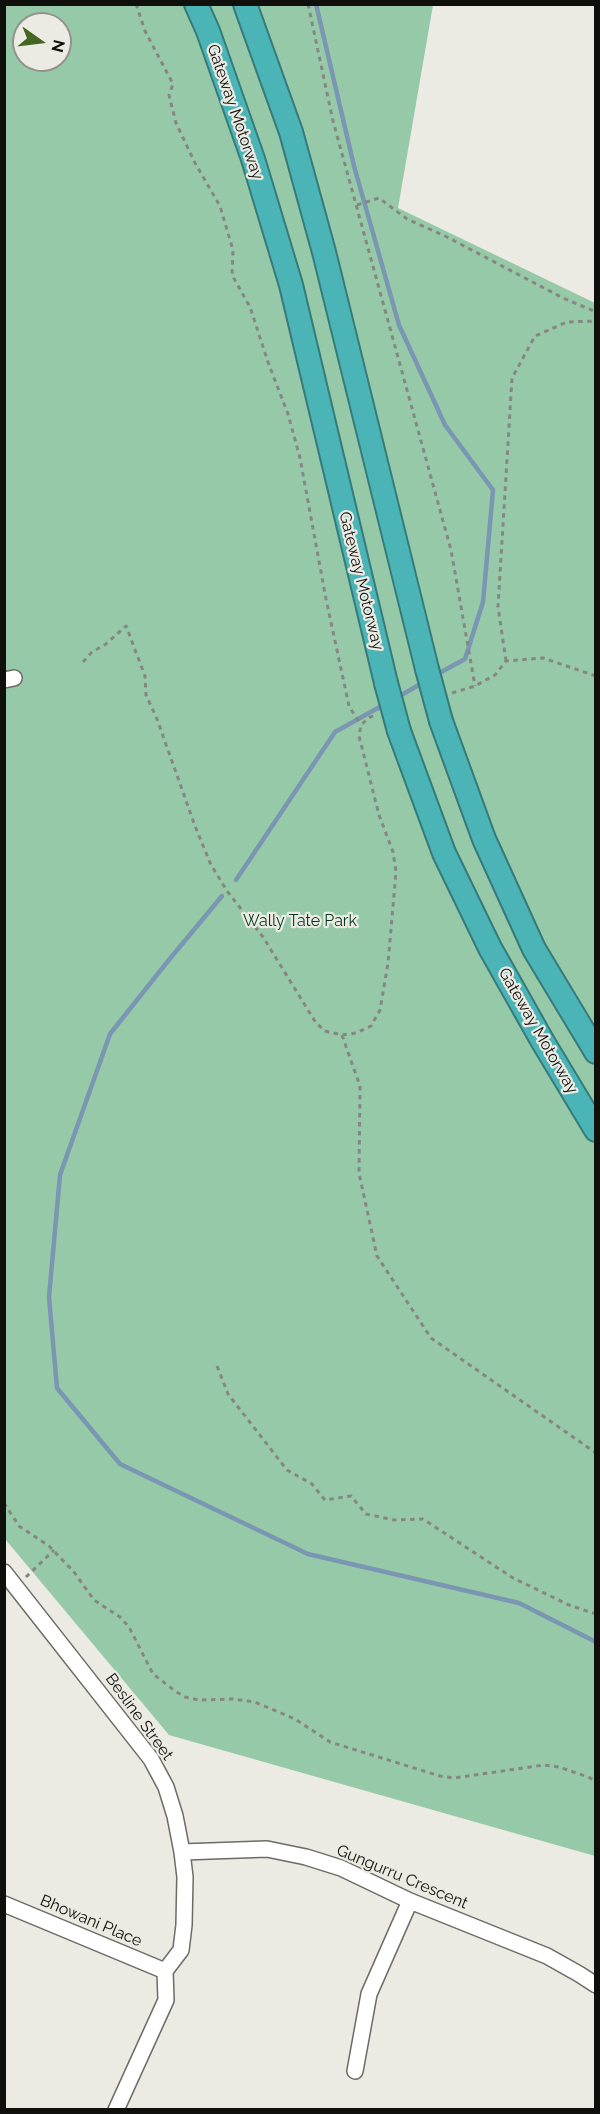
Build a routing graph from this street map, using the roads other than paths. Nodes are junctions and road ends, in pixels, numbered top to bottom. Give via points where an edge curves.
1 (196, 4) edge
2 (245, 4) edge
3 (596, 1052) edge
4 (596, 1130) edge
5 (4, 1572) edge
6 (183, 1852) junction
7 (410, 1901) junction
8 (4, 1904) edge
9 (165, 1971) junction
10 (596, 1985) edge
11 (355, 2071) dead end
12 (116, 2109) edge

1 - 4 highway, Gateway Motorway, bridge via 253,159 291,285 399,732 444,853 490,948
2 - 3 highway, bridge via 291,132 324,252 441,721 484,839 534,949
5 - 6 street, Besline Street via 151,1759 169,1797
6 - 7 street, Gungurru Crescent via 267,1849 306,1857 341,1868
6 - 9 street, Besline Street via 181,1950
7 - 10 street, Gungurru Crescent via 547,1956
7 - 11 street via 369,1994
8 - 9 street, Bhowani Place
9 - 12 street via 166,2000

